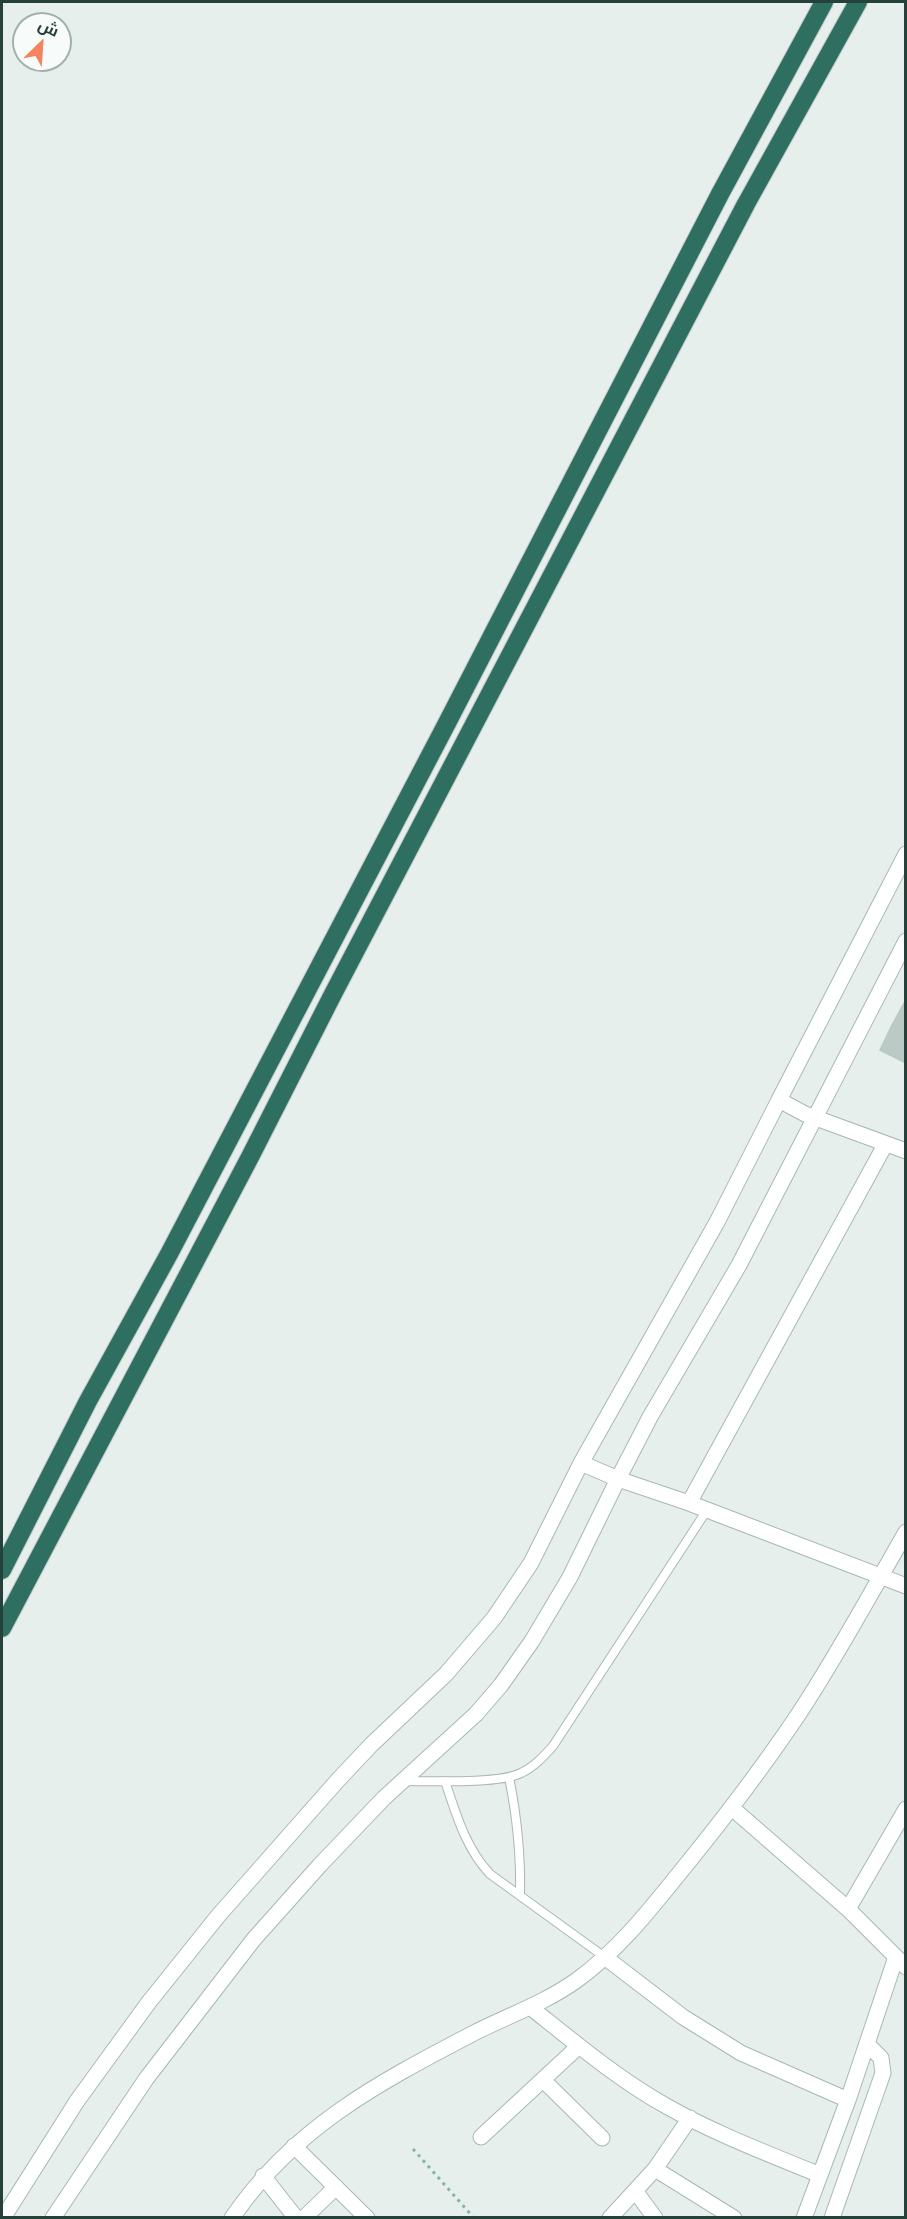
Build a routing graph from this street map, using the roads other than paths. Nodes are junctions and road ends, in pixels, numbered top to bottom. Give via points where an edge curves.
1 (824, 2) edge
2 (858, 2) edge
3 (906, 854) edge
4 (906, 941) edge
5 (779, 1100) junction
6 (816, 1117) junction
7 (885, 1144) junction
8 (906, 1151) edge
9 (582, 1462) junction
10 (618, 1479) junction
11 (689, 1503) junction
12 (707, 1510) junction
13 (906, 1532) edge
14 (2, 1570) edge
15 (881, 1577) junction
16 (906, 1586) edge
17 (2, 1628) edge
18 (509, 1777) junction
19 (403, 1781) junction
20 (445, 1781) junction
21 (732, 1808) junction
22 (906, 1809) edge
23 (520, 1895) junction
24 (848, 1909) junction
25 (606, 1958) junction
26 (901, 1962) edge
27 (530, 2007) junction
28 (867, 2044) junction
29 (579, 2046) junction
30 (543, 2080) junction
31 (848, 2100) junction
32 (690, 2118) junction
33 (481, 2137) dead end
34 (602, 2138) dead end
35 (294, 2146) junction
36 (655, 2169) junction
37 (820, 2175) junction
38 (263, 2176) junction
39 (336, 2187) junction
40 (636, 2192) junction
41 (3, 2217) edge
42 (53, 2217) edge
43 (232, 2217) edge
44 (296, 2217) edge
45 (304, 2217) edge
46 (367, 2217) edge
47 (610, 2217) edge
48 (656, 2217) edge
49 (734, 2217) edge
50 (804, 2217) edge
51 (832, 2217) edge

1 - 14 highway
2 - 17 highway via 746,204
3 - 5 street
4 - 6 street
5 - 6 street
5 - 9 street via 717,1222
6 - 7 street
6 - 10 street via 739,1265
7 - 8 street
7 - 11 street
9 - 10 street
9 - 41 street via 531,1563 494,1618 446,1674 370,1745 218,1916 77,2101
10 - 11 street
10 - 19 street via 570,1577 532,1641 477,1714
11 - 12 street
12 - 15 street
12 - 18 lane via 553,1746 531,1767
13 - 15 street
15 - 16 street
15 - 21 street via 798,1714
18 - 20 lane
18 - 23 lane via 521,1858
19 - 20 lane
19 - 42 street via 254,1939 146,2079
20 - 23 lane via 462,1829 482,1865
21 - 24 street
21 - 25 street
22 - 24 street
23 - 25 lane
24 - 26 street
25 - 27 street
25 - 31 street via 683,2017 741,2053
26 - 28 street
27 - 29 street
27 - 35 street via 370,2089
28 - 31 street
28 - 51 street via 881,2058 883,2073
29 - 30 street
29 - 32 street
30 - 33 street
30 - 34 street
31 - 37 street
32 - 36 street
32 - 37 street
35 - 38 street
35 - 39 street
36 - 40 street
36 - 49 street
37 - 50 street
38 - 43 street
38 - 44 street
39 - 45 street
39 - 46 street
40 - 47 street
40 - 48 street

